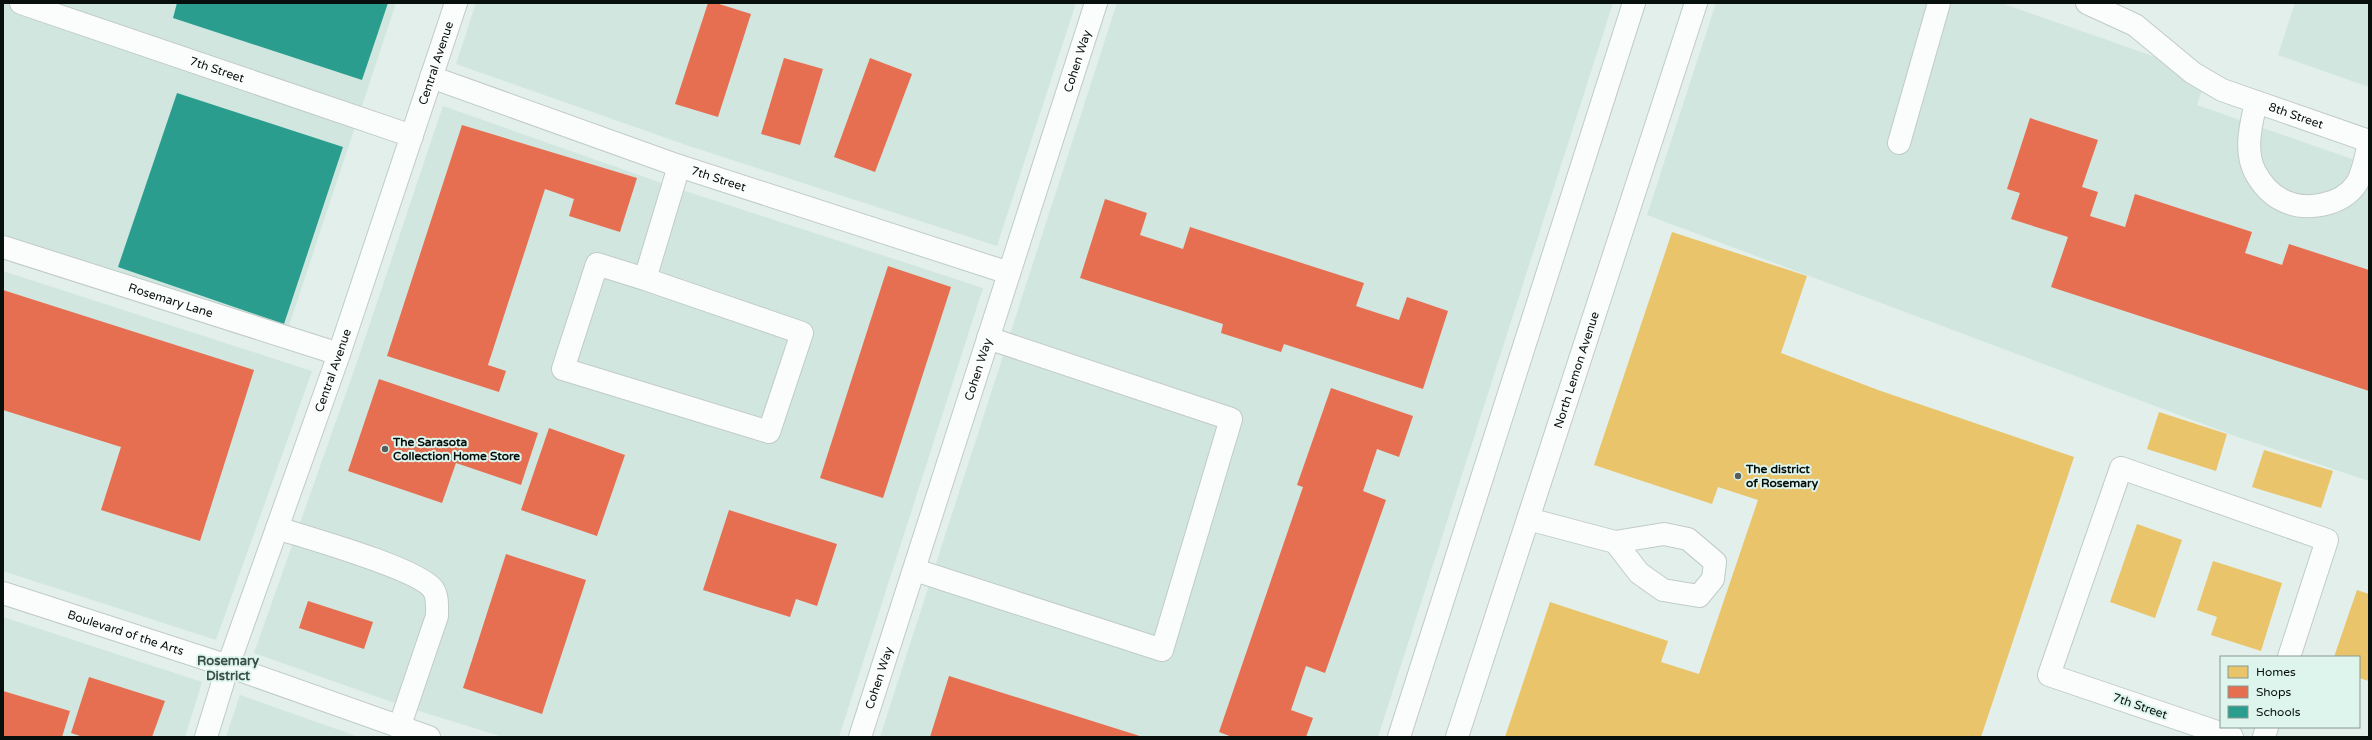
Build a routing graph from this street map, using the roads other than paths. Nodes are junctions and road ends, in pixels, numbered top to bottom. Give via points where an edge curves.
1 (21, 3) edge
2 (456, 3) edge
3 (1096, 3) edge
4 (1634, 3) edge
5 (1696, 3) edge
6 (1939, 3) edge
7 (2087, 3) edge
8 (431, 78) junction
9 (2256, 102) junction
10 (412, 136) junction
11 (2369, 142) edge
12 (1899, 143) dead end
13 (679, 166) junction
14 (3, 247) edge
15 (1009, 273) junction
16 (645, 279) junction
17 (988, 338) junction
18 (339, 354) junction
19 (1528, 519) junction
20 (277, 528) junction
21 (1615, 542) dead end
22 (914, 570) junction
23 (3, 593) edge
24 (2289, 656) edge
25 (228, 666) junction
26 (399, 728) junction
27 (206, 737) edge
28 (429, 737) edge
29 (860, 737) edge
30 (1398, 737) edge
31 (1457, 737) edge
32 (2232, 737) edge

1 - 10 street, 7th Street
2 - 8 street, Central Avenue
3 - 15 street, Cohen Way
4 - 30 street
5 - 19 street, North Lemon Avenue
6 - 12 street
7 - 9 street, 8th Street via 2135,25 2193,73 2222,90
8 - 10 street, Central Avenue
8 - 13 street, 7th Street
9 - 11 street, 8th Street
9 - 11 street via 2249,151 2254,171 2265,188 2282,200 2301,206 2322,205 2341,198 2357,183
10 - 18 street, Central Avenue
13 - 15 street, 7th Street
13 - 16 street
14 - 18 street, Rosemary Lane
15 - 17 street, Cohen Way
16 - 16 street via 597,264 563,369 769,432 802,332
17 - 22 street, Cohen Way
17 - 22 street via 1230,419 1162,650
18 - 20 street, Central Avenue
19 - 21 street
19 - 31 street, North Lemon Avenue
20 - 25 street, Central Avenue
20 - 26 street via 410,572 434,590 437,616
22 - 29 street, Cohen Way
23 - 25 street, Boulevard of the Arts
24 - 32 street, 7th Street via 2326,540 2122,468 2049,674
25 - 26 street, Boulevard of the Arts
25 - 27 street, Central Avenue
26 - 28 street, Boulevard of the Arts

